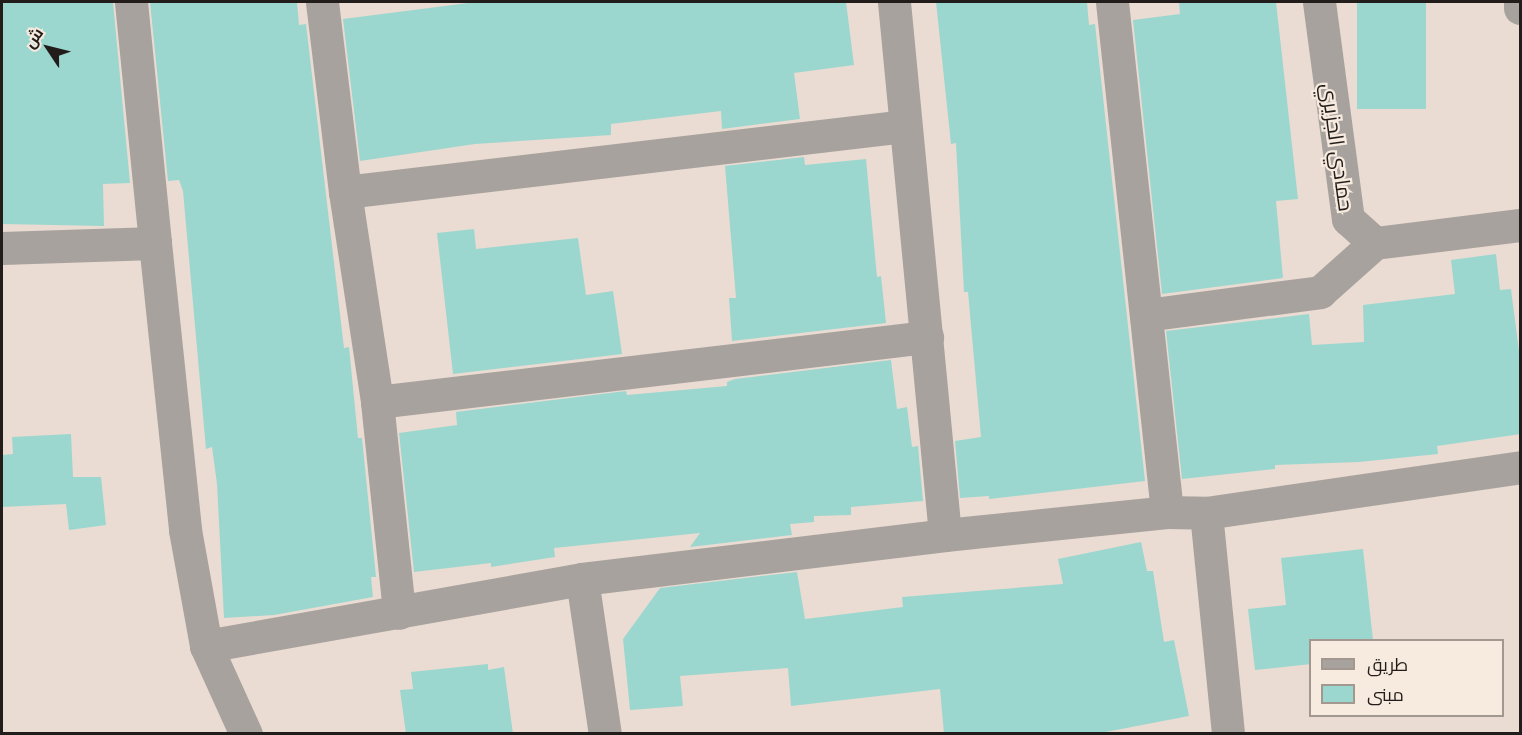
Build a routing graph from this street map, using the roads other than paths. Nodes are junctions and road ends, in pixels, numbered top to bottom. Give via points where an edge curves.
1 (131, 2) edge
2 (322, 2) edge
3 (894, 2) edge
4 (1112, 2) edge
5 (1320, 2) edge
6 (1520, 2) edge
7 (1521, 8) edge
8 (904, 126) junction
9 (345, 192) junction
10 (1521, 225) edge
11 (155, 243) junction
12 (1375, 243) junction
13 (2, 248) edge
14 (1146, 315) junction
15 (927, 337) junction
16 (377, 402) junction
17 (1521, 467) edge
18 (1167, 512) junction
19 (1206, 513) junction
20 (945, 535) junction
21 (582, 579) junction
22 (399, 614) junction
23 (206, 646) junction
24 (246, 734) edge
25 (605, 734) edge
26 (1228, 734) edge

1 - 11 street
2 - 9 street
3 - 8 street
4 - 14 street
5 - 12 street, حمادي الجزيري via 1348,219
6 - 7 street
8 - 9 street
8 - 15 street
9 - 16 street
10 - 12 street
11 - 13 street
11 - 23 street via 185,530
12 - 14 street via 1320,292
14 - 18 street
15 - 16 street
15 - 20 street
16 - 22 street
17 - 19 street
18 - 19 street
18 - 20 street
19 - 26 street
20 - 21 street
21 - 22 street
21 - 25 street
22 - 23 street
23 - 24 street

